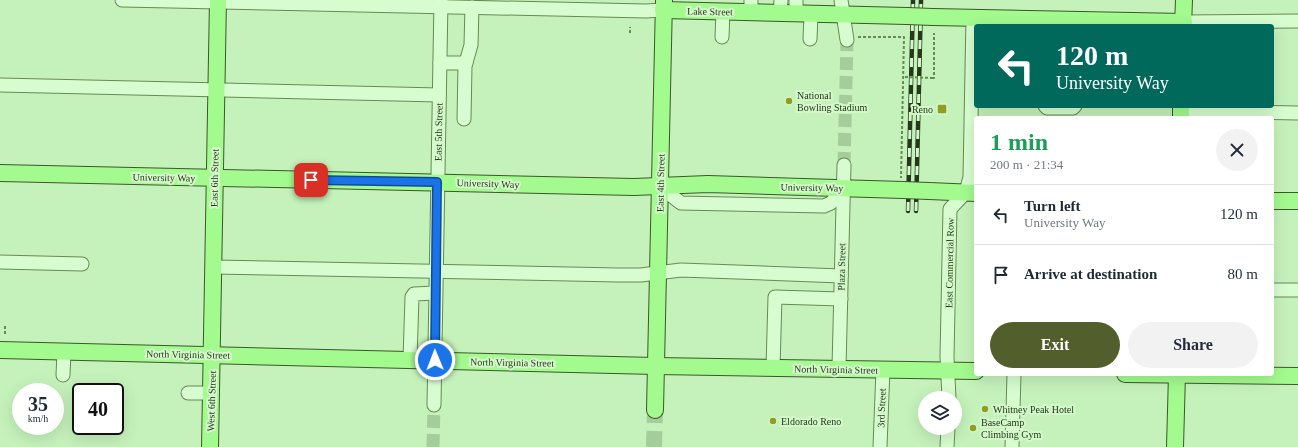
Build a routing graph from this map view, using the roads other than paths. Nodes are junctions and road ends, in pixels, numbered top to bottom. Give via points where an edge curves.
1 (122, 0) edge
2 (1184, 0) edge
3 (218, 1) edge
4 (293, 2) edge
5 (332, 2) edge
6 (441, 3) edge
7 (664, 5) edge
8 (472, 7) junction
9 (739, 7) edge
10 (842, 7) edge
11 (793, 8) edge
12 (973, 18) junction
13 (1298, 21) edge
14 (1047, 23) edge
15 (1076, 23) edge
16 (1184, 24) edge
17 (722, 37) dead end
18 (852, 38) tunnel mouth
19 (810, 39) dead end
20 (440, 62) junction
21 (466, 63) junction
22 (0, 85) edge
23 (216, 90) junction
24 (439, 95) junction
25 (1047, 108) edge
26 (1073, 108) edge
27 (1181, 112) edge
28 (1298, 113) edge
29 (464, 119) dead end
30 (844, 165) tunnel mouth
31 (0, 173) edge
32 (214, 178) junction
33 (437, 182) junction
34 (659, 186) junction
35 (843, 188) junction
36 (971, 193) edge
37 (1274, 201) dead end
38 (1298, 201) edge
39 (0, 262) edge
40 (82, 264) dead end
41 (213, 267) junction
42 (435, 272) junction
43 (658, 272) junction
44 (841, 276) junction
45 (1274, 290) edge
46 (1298, 290) edge
47 (435, 293) junction
48 (841, 299) junction
49 (0, 350) edge
50 (64, 352) junction
51 (213, 355) junction
52 (410, 359) junction
53 (435, 360) junction
54 (656, 366) junction
55 (773, 368) junction
56 (839, 368) junction
57 (882, 369) junction
58 (948, 370) junction
59 (974, 371) edge
60 (63, 375) dead end
61 (1014, 376) edge
62 (1177, 376) edge
63 (1274, 376) edge
64 (1298, 376) edge
65 (949, 391) edge
66 (188, 393) dead end
67 (212, 393) junction
68 (434, 406) tunnel mouth
69 (655, 410) tunnel mouth
70 (948, 435) edge
71 (210, 447) edge
72 (880, 447) edge
73 (947, 447) edge
74 (1012, 447) edge
75 (1175, 447) edge

1 - 3 street, Lake Street
2 - 16 main road
3 - 4 street, Lake Street
3 - 23 main road, East 6th Street
4 - 5 street, Lake Street
5 - 6 street, Lake Street
6 - 8 street, Lake Street
6 - 20 street, East 5th Street
7 - 8 street, Lake Street via 646,11
7 - 9 main road, Lake Street
7 - 34 main road, East 4th Street
8 - 21 street via 471,45
9 - 11 main road, Lake Street
9 - 17 street
10 - 11 main road, Lake Street
10 - 12 main road, Lake Street, bridge via 907,16
10 - 18 street
11 - 19 street
12 - 14 main road, Lake Street
12 - 36 street
13 - 16 street, Lake Street
14 - 15 main road, Lake Street
15 - 16 main road, Lake Street
20 - 21 street
20 - 24 street, East 5th Street
21 - 29 street
22 - 23 street
23 - 24 street
23 - 32 main road, East 6th Street
24 - 33 street, East 5th Street
25 - 26 street
27 - 28 street
30 - 35 street, Plaza Street
31 - 32 main road, University Way
32 - 33 main road, University Way
32 - 41 main road, East 6th Street
33 - 34 main road, University Way
33 - 42 street, East 5th Street
34 - 35 main road, University Way via 702,184
34 - 43 main road, East 4th Street
35 - 36 main road, University Way, bridge via 902,184 929,191
35 - 44 street, Plaza Street
36 - 58 street, East Commercial Row via 950,209
37 - 38 main road
39 - 40 street
41 - 42 street
41 - 51 main road, East 6th Street
42 - 43 street via 641,275
42 - 47 street, East 5th Street
43 - 44 street via 681,270
43 - 54 main road, East 4th Street
44 - 48 street, Plaza Street
45 - 46 street
47 - 52 street via 418,293 412,297
47 - 53 street, East 5th Street
48 - 55 street via 775,297
48 - 56 street, Plaza Street
49 - 50 main road, North Virginia Street
50 - 51 main road, North Virginia Street
50 - 60 street
51 - 52 main road, North Virginia Street
51 - 67 main road, West 6th Street
52 - 53 main road, North Virginia Street
53 - 54 main road, North Virginia Street
53 - 68 street, East 5th Street
54 - 55 main road, North Virginia Street
54 - 69 main road, East 4th Street
55 - 56 main road, North Virginia Street
56 - 57 main road, North Virginia Street
57 - 58 main road, North Virginia Street
57 - 72 street, 3rd Street
58 - 59 main road, North Virginia Street
58 - 65 street, East Commercial Row
61 - 74 street
62 - 75 main road
63 - 64 main road
66 - 67 street
67 - 71 main road, West 6th Street
70 - 73 street

